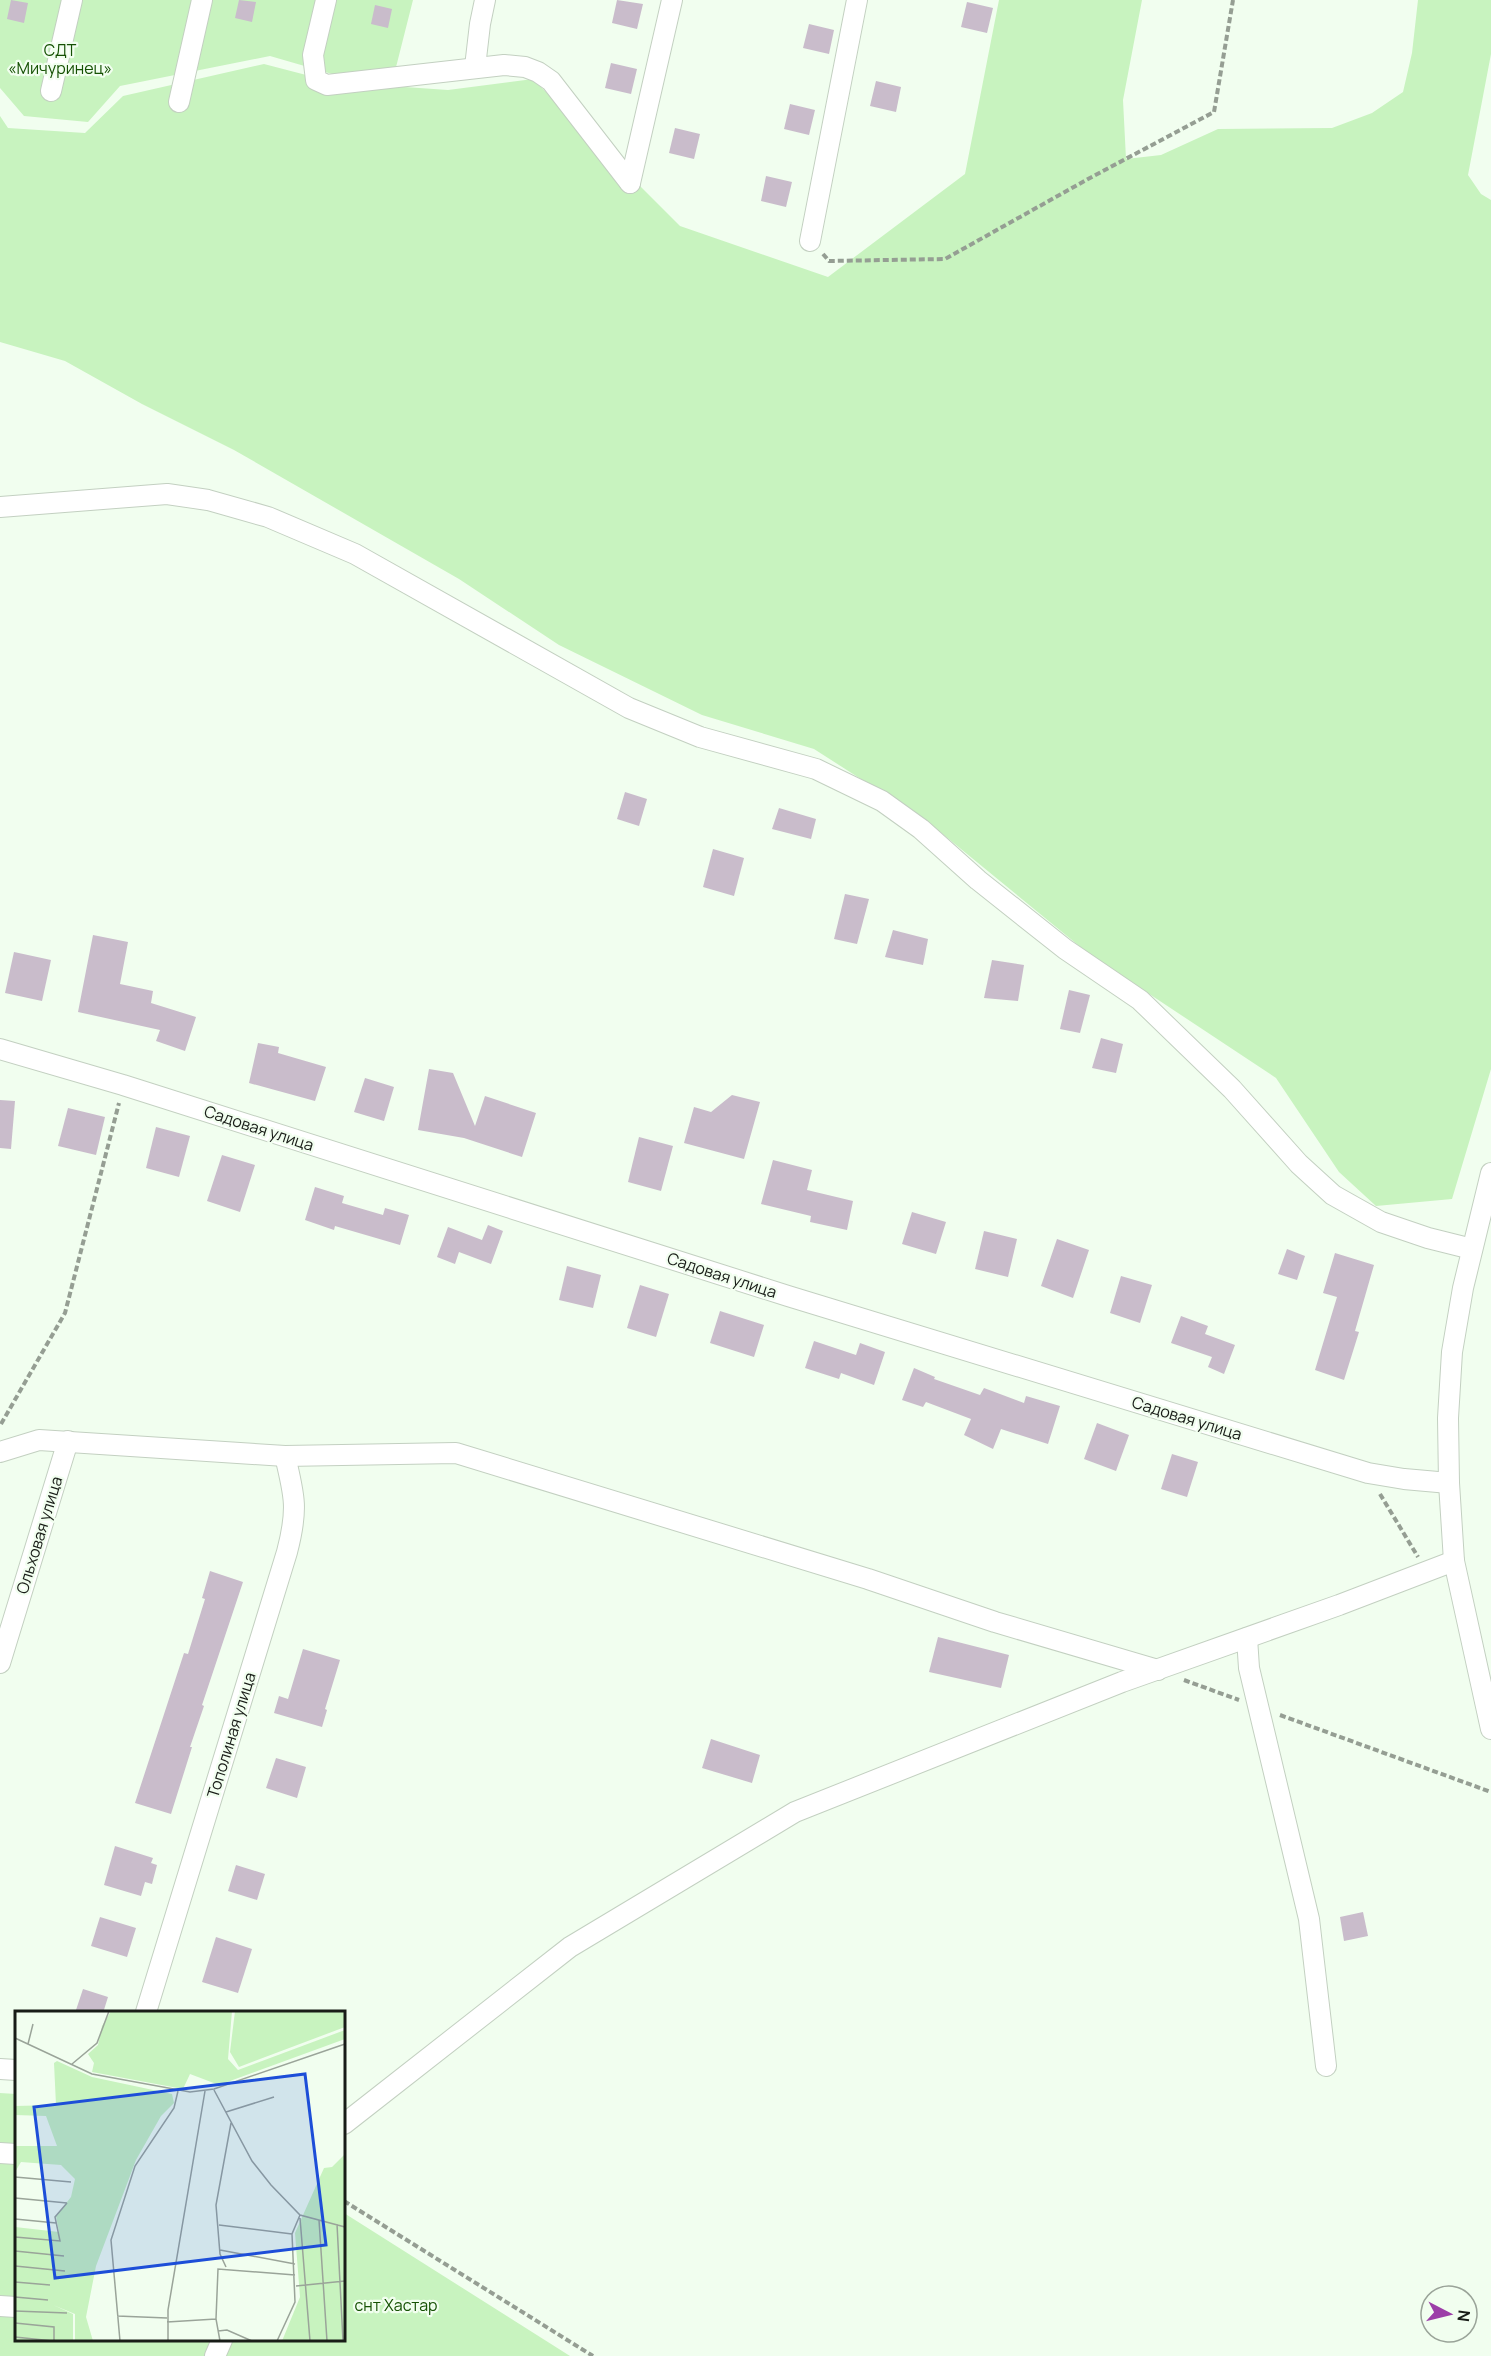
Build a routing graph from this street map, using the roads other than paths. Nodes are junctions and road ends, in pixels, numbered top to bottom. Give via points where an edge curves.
1 (72, 0) edge
2 (202, 0) edge
3 (326, 0) edge
4 (485, 0) edge
5 (672, 0) edge
6 (857, 0) edge
7 (475, 68) junction
8 (51, 91) dead end
9 (179, 102) dead end
10 (810, 241) road end
11 (0, 507) edge
12 (0, 1049) edge
13 (1491, 1173) edge
14 (1472, 1249) junction
15 (68, 1441) junction
16 (0, 1452) edge
17 (285, 1456) junction
18 (1449, 1483) junction
19 (1455, 1561) junction
20 (1247, 1638) junction
21 (0, 1663) edge
22 (1158, 1670) junction
23 (1491, 1729) edge
24 (147, 2011) edge
25 (1326, 2066) dead end
26 (0, 2069) edge
27 (15, 2070) edge
28 (345, 2123) edge
29 (0, 2153) edge
30 (15, 2154) edge
31 (0, 2306) edge
32 (15, 2307) edge
33 (222, 2341) edge
34 (215, 2356) edge

1 - 8 street
2 - 9 street
3 - 7 street via 313,55 316,80 327,85
4 - 7 street
5 - 7 street via 630,183 550,81 538,72 504,65
6 - 10 street
11 - 14 street via 167,494 208,500 268,517 354,554 629,708 700,737 816,769 882,801 1065,949 1140,1000 1333,1195 1381,1222
12 - 18 street, Садовая улица via 1368,1473
13 - 14 street
14 - 18 street via 1452,1352
15 - 16 street via 39,1440
15 - 17 street
15 - 21 street, Ольховая улица
17 - 22 street via 456,1453
17 - 24 street, Тополиная улица via 295,1521
18 - 19 street
19 - 20 street
19 - 23 street
20 - 22 street
20 - 25 street via 1249,1668 1309,1919
22 - 28 street via 795,1812 570,1947
26 - 27 street
29 - 30 street
31 - 32 street
33 - 34 street

